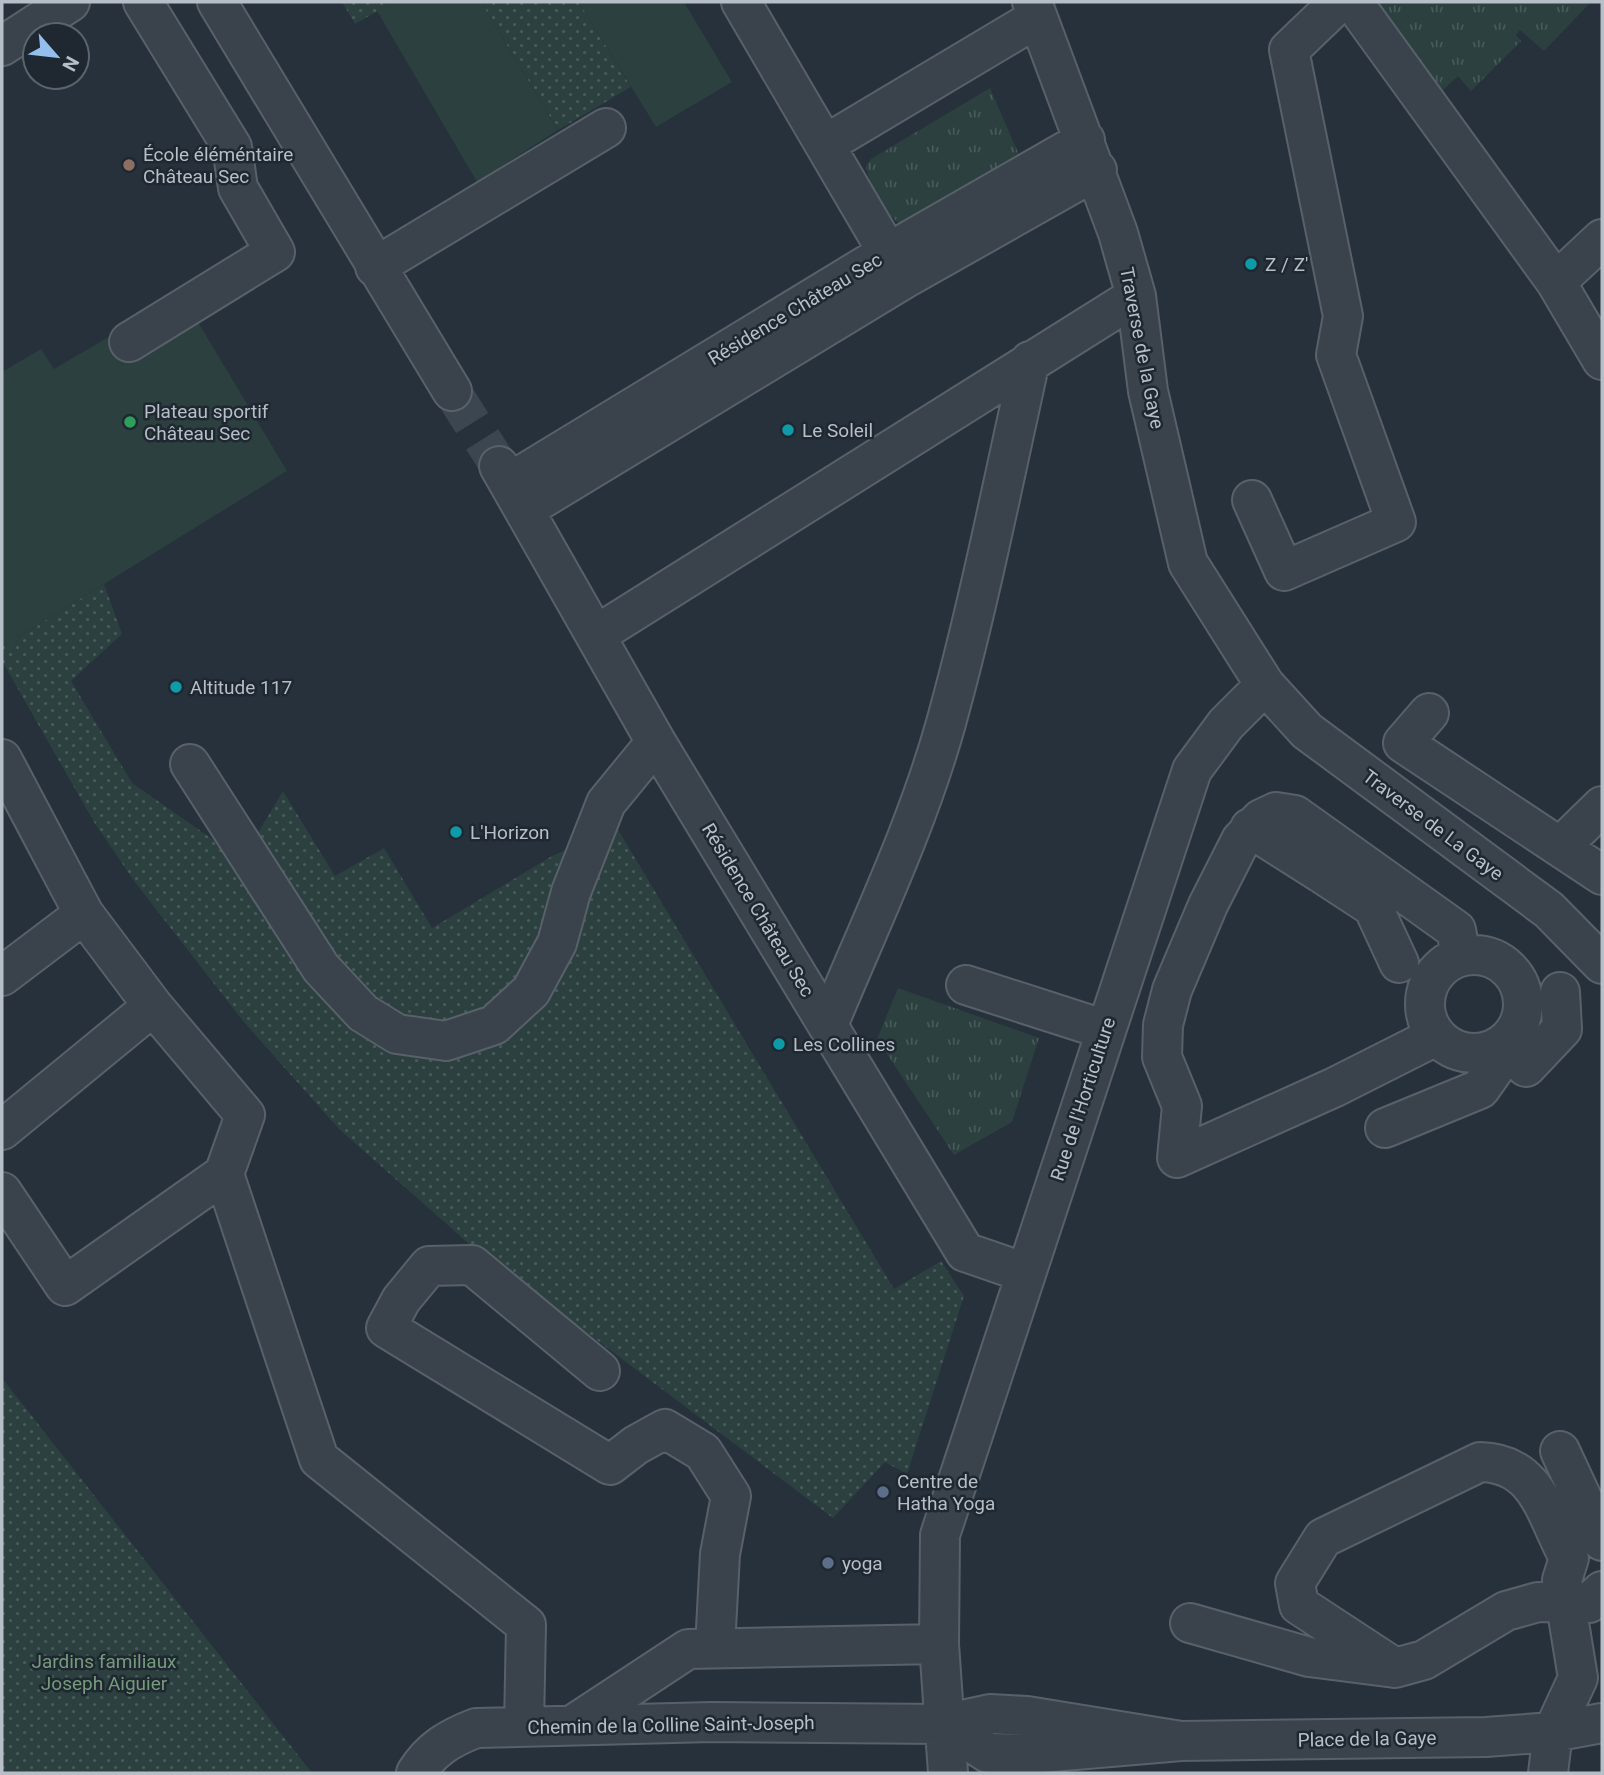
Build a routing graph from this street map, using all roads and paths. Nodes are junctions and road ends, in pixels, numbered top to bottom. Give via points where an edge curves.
1 (70, 2) edge
2 (143, 2) edge
3 (217, 2) edge
4 (741, 2) edge
5 (1339, 2) edge
6 (1353, 2) edge
7 (1038, 19) edge
8 (2, 46) edge
9 (606, 128) dead end
10 (832, 154) junction
11 (1091, 155) junction
12 (1602, 239) edge
13 (896, 266) junction
14 (375, 267) junction
15 (1556, 282) junction
16 (1136, 296) junction
17 (129, 342) dead end
18 (1602, 360) edge
19 (1030, 362) junction
20 (452, 391) tunnel mouth
21 (1252, 500) dead end
22 (596, 635) junction
23 (1265, 685) junction
24 (1429, 713) dead end
25 (656, 741) junction
26 (2, 759) edge
27 (190, 764) dead end
28 (1602, 806) edge
29 (1560, 847) junction
30 (1331, 860) junction
31 (1602, 874) edge
32 (84, 914) junction
33 (1461, 956) junction
34 (1596, 959) edge
35 (1399, 963) dead end
36 (2, 976) edge
37 (966, 985) dead end
38 (1542, 995) junction
39 (153, 1006) junction
40 (828, 1025) junction
41 (1106, 1030) junction
42 (1436, 1036) junction
43 (1510, 1058) junction
44 (1385, 1128) dead end
45 (2, 1130) edge
46 (223, 1174) junction
47 (2, 1192) edge
48 (1026, 1273) junction
49 (600, 1371) dead end
50 (1560, 1451) dead end
51 (1602, 1541) edge
52 (1602, 1591) edge
53 (1567, 1605) junction
54 (1190, 1623) dead end
55 (939, 1644) junction
56 (715, 1647) junction
57 (1395, 1668) junction
58 (1602, 1723) edge
59 (574, 1724) junction
60 (943, 1724) junction
61 (524, 1726) junction
62 (1552, 1732) junction
63 (1602, 1737) edge
64 (416, 1773) edge
65 (948, 1773) edge
66 (1548, 1773) edge

1 - 8 street
2 - 17 street via 232,147 238,188 275,251
3 - 14 street
4 - 10 street
5 - 21 street via 1289,50 1343,316 1336,355 1396,522 1284,571
6 - 15 street
7 - 10 street
7 - 11 street, Traverse de la Gaye
9 - 14 street
10 - 13 street
11 - 13 street, Résidence Château Sec
11 - 16 street, Traverse de la Gaye
12 - 15 street
13 - 22 street, Résidence Château Sec via 511,486
14 - 20 street
15 - 18 street
16 - 19 street
16 - 23 street, Traverse de la Gaye via 1147,391 1188,563
19 - 22 street
19 - 40 street via 946,724
22 - 25 street, Résidence Château Sec
23 - 34 street, Traverse de La Gaye via 1307,731 1549,911
23 - 41 street, Rue de l'Horticulture via 1226,724 1192,770
24 - 29 street via 1403,743
25 - 27 street via 606,803 571,892 557,943 531,991 494,1025 446,1041 397,1034 363,1013 330,977
25 - 40 street, Résidence Château Sec
26 - 32 street
28 - 29 street
29 - 31 street
30 - 33 street via 1455,930
30 - 35 street via 1373,907
30 - 42 street via 1250,828 1241,841 1203,915 1163,1024 1162,1057 1182,1106 1177,1158
32 - 36 street
32 - 39 street
33 - 38 street via 1478,955 1501,963 1519,982
33 - 42 street via 1446,964 1426,991 1425,1007
34 - 38 street
37 - 41 street
38 - 43 street via 1562,1029
39 - 45 street
39 - 46 street via 245,1115
40 - 48 street, Résidence Château Sec via 965,1252
41 - 48 street, Rue de l'Horticulture
42 - 43 street via 1463,1052
43 - 44 street via 1497,1065 1480,1089
46 - 47 street via 65,1286
46 - 61 street via 319,1459 526,1625
48 - 55 street, Rue de l'Horticulture via 940,1535
49 - 56 street via 472,1265 429,1266 401,1300 386,1328 610,1465 665,1429 703,1452 731,1496 720,1554
50 - 51 street
52 - 53 street via 1589,1603
53 - 57 street via 1538,1602 1506,1611 1424,1660
53 - 57 street via 1562,1580 1569,1558 1533,1487 1501,1463 1480,1462 1323,1538 1295,1583 1299,1605
53 - 62 street via 1578,1678
54 - 57 street via 1309,1657
55 - 56 street
55 - 60 street
56 - 59 street via 688,1649
58 - 62 street
59 - 60 street, Chemin de la Colline Saint-Joseph
59 - 61 street, Chemin de la Colline Saint-Joseph
60 - 62 street, Place de la Gaye via 988,1753 1028,1754 1181,1741
60 - 65 street
61 - 64 street, Chemin de la Colline Saint-Joseph via 476,1728 451,1738 427,1756
62 - 63 street
62 - 66 street

